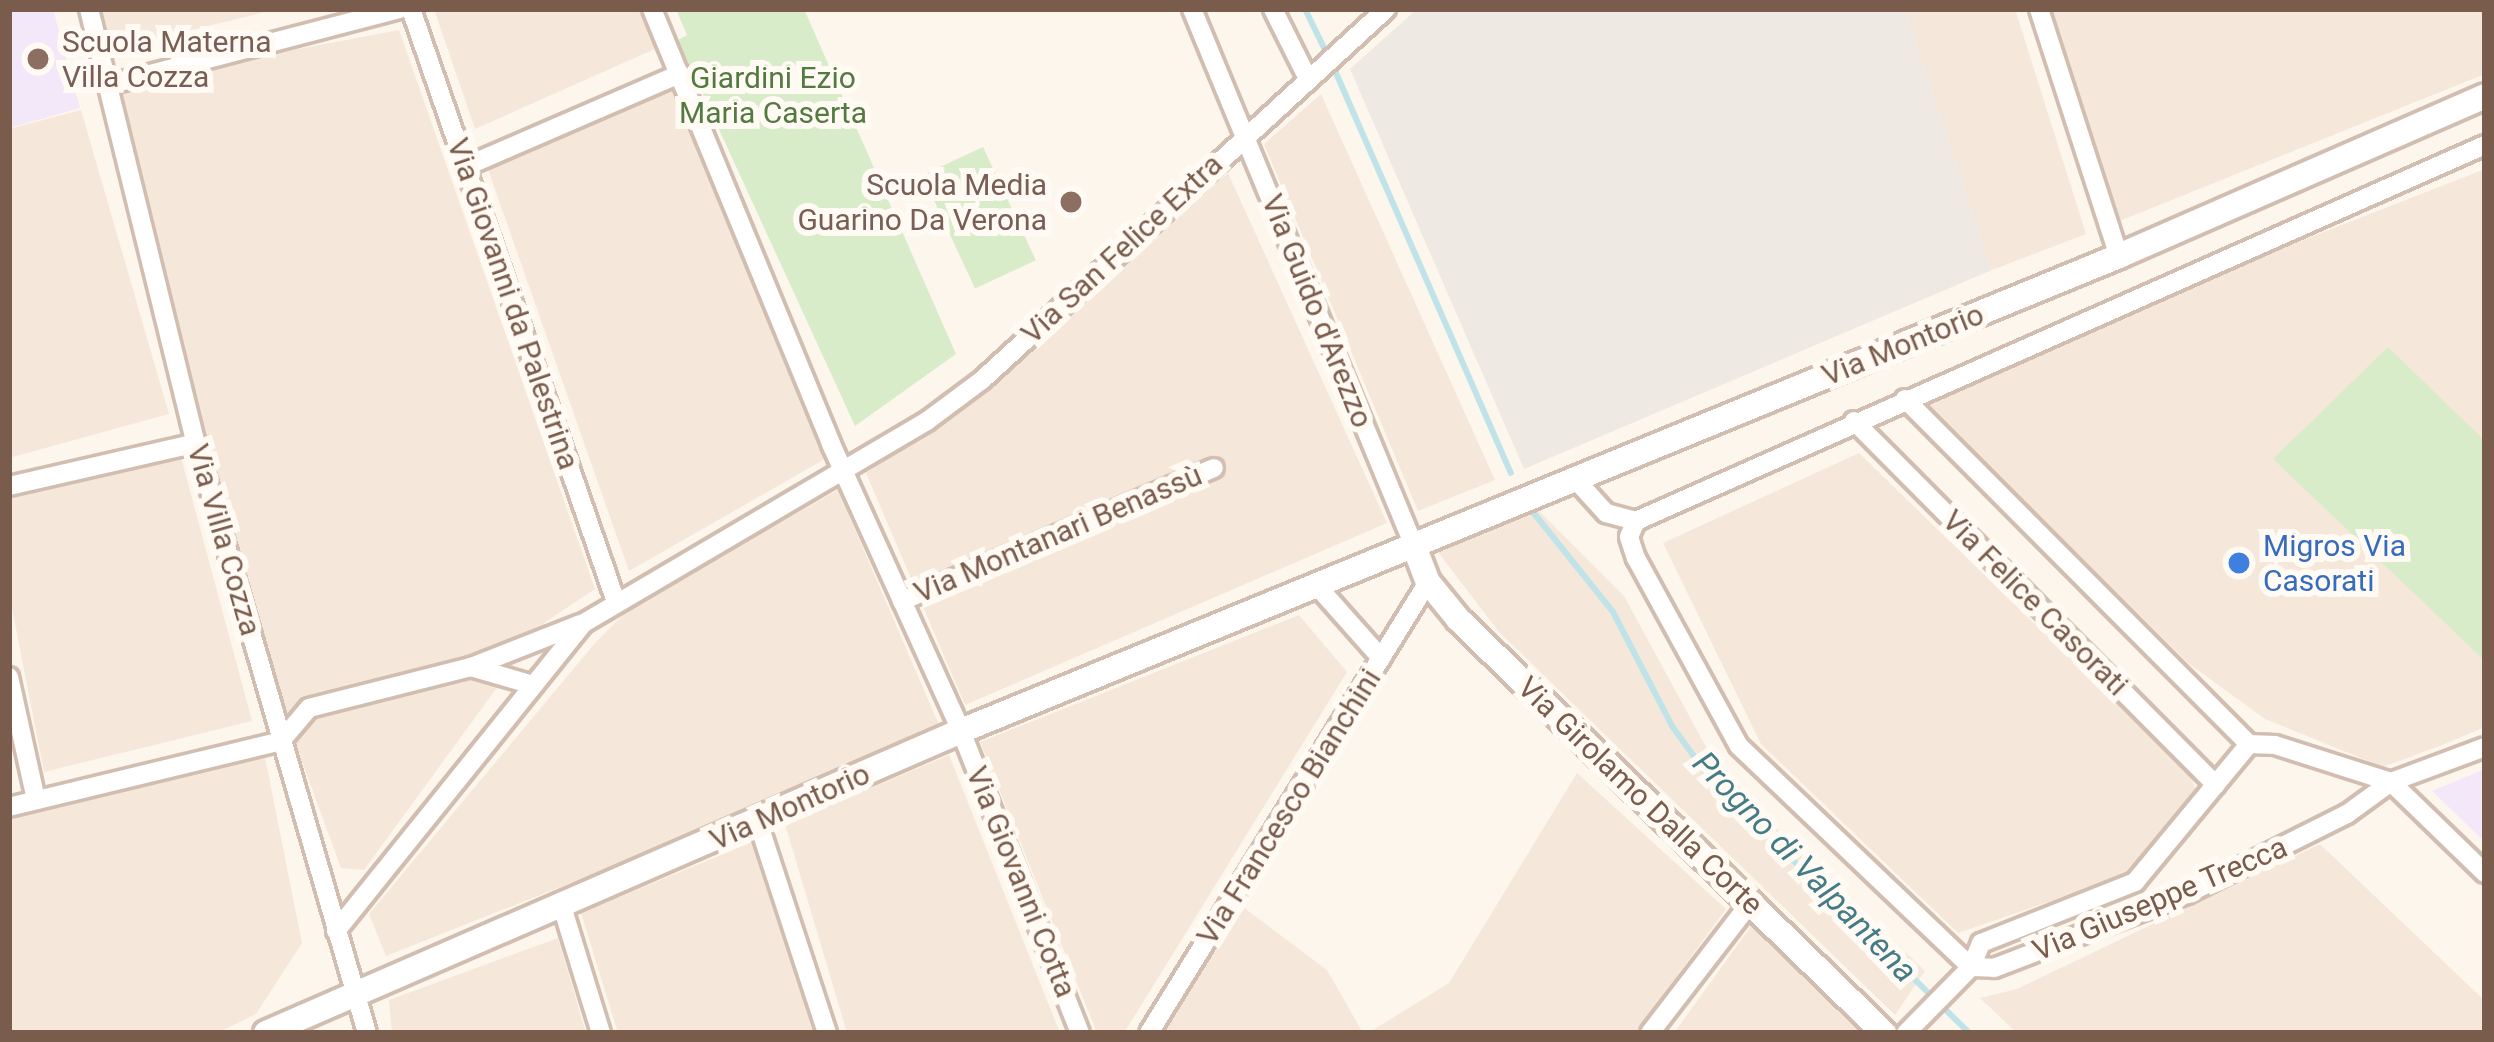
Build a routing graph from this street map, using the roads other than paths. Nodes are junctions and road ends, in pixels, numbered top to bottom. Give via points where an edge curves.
1 (89, 9) edge
2 (399, 9) edge
3 (411, 9) edge
4 (652, 9) edge
5 (1192, 9) edge
6 (1274, 9) edge
7 (1386, 9) edge
8 (2039, 9) edge
9 (680, 74) junction
10 (1312, 78) junction
11 (108, 85) junction
12 (2485, 96) edge
13 (1246, 134) junction
14 (2485, 145) edge
15 (467, 166) junction
16 (2119, 256) junction
17 (1905, 399) junction
18 (1854, 421) junction
19 (196, 443) junction
20 (841, 466) junction
21 (1214, 468) dead end
22 (1576, 480) junction
23 (9, 486) edge
24 (1636, 520) junction
25 (1414, 547) junction
26 (1428, 582) junction
27 (1318, 587) junction
28 (615, 598) junction
29 (902, 601) junction
30 (584, 623) junction
31 (1381, 658) junction
32 (471, 667) junction
33 (9, 676) edge
34 (533, 685) junction
35 (961, 731) junction
36 (281, 741) junction
37 (2249, 744) junction
38 (2485, 747) edge
39 (2391, 782) junction
40 (2216, 785) junction
41 (36, 800) junction
42 (9, 807) edge
43 (758, 822) junction
44 (2485, 873) edge
45 (561, 903) junction
46 (1750, 903) junction
47 (336, 931) junction
48 (1971, 967) junction
49 (355, 992) junction
50 (271, 1032) edge
51 (367, 1033) edge
52 (601, 1033) edge
53 (827, 1033) edge
54 (1080, 1033) edge
55 (1149, 1033) edge
56 (1650, 1033) edge
57 (1884, 1033) edge
58 (1906, 1033) edge

1 - 11 street, Via Villa Cozza
2 - 11 street
3 - 15 street, Via Giovanni da Palestrina
4 - 9 street
5 - 13 street, Via Guido d'Arezzo
6 - 10 street
7 - 10 street, Via San Felice Extra
8 - 16 street
9 - 15 street
9 - 20 street
10 - 13 street, Via San Felice Extra
11 - 19 street, Via Villa Cozza
12 - 16 street, Via Montorio
13 - 20 street, Via San Felice Extra via 982,380 927,421
13 - 25 street, Via Guido d'Arezzo
14 - 17 street, Via Montorio
15 - 28 street, Via Giovanni da Palestrina
16 - 22 street, Via Montorio
17 - 18 street, Via Montorio
17 - 37 street, Via Felice Casorati
18 - 24 street, Via Montorio
18 - 40 street, Via Felice Casorati
19 - 23 street
19 - 36 street, Via Villa Cozza
20 - 28 street, Via San Felice Extra
20 - 29 street
21 - 29 street, Via Montanari Benassù
22 - 24 street via 1606,512
22 - 25 street, Via Montorio
24 - 48 street via 1629,537 1636,558 1739,746
25 - 26 street, Via Girolamo Dalla Corte
25 - 27 street, Via Montorio
26 - 31 street, Via Francesco Bianchini
26 - 46 street, Via Girolamo Dalla Corte
27 - 31 street
27 - 35 street, Via Montorio
28 - 30 street, Via San Felice Extra
29 - 35 street
30 - 32 street
30 - 34 street, Via San Felice Extra
31 - 55 street, Via Francesco Bianchini
32 - 34 street
32 - 36 street via 309,708
33 - 41 street
34 - 47 street, Via San Felice Extra
35 - 43 street, Via Montorio
35 - 54 street, Via Giovanni Cotta
36 - 41 street
36 - 47 street, Via Villa Cozza
37 - 39 street
37 - 40 street, Via Giuseppe Trecca
38 - 39 street, Via Giuseppe Trecca
39 - 44 street
39 - 48 street, Via Giuseppe Trecca via 2347,814 2187,894 1994,968
40 - 48 street, Via Giuseppe Trecca via 2135,882 1981,943
41 - 42 street
43 - 45 street, Via Montorio
43 - 53 street
45 - 49 street, Via Montorio
45 - 52 street
46 - 56 street
46 - 57 street, Via Girolamo Dalla Corte
47 - 49 street, Via Villa Cozza
48 - 58 street, Via Giuseppe Trecca
49 - 50 street, Via Montorio
49 - 51 street, Via Villa Cozza

